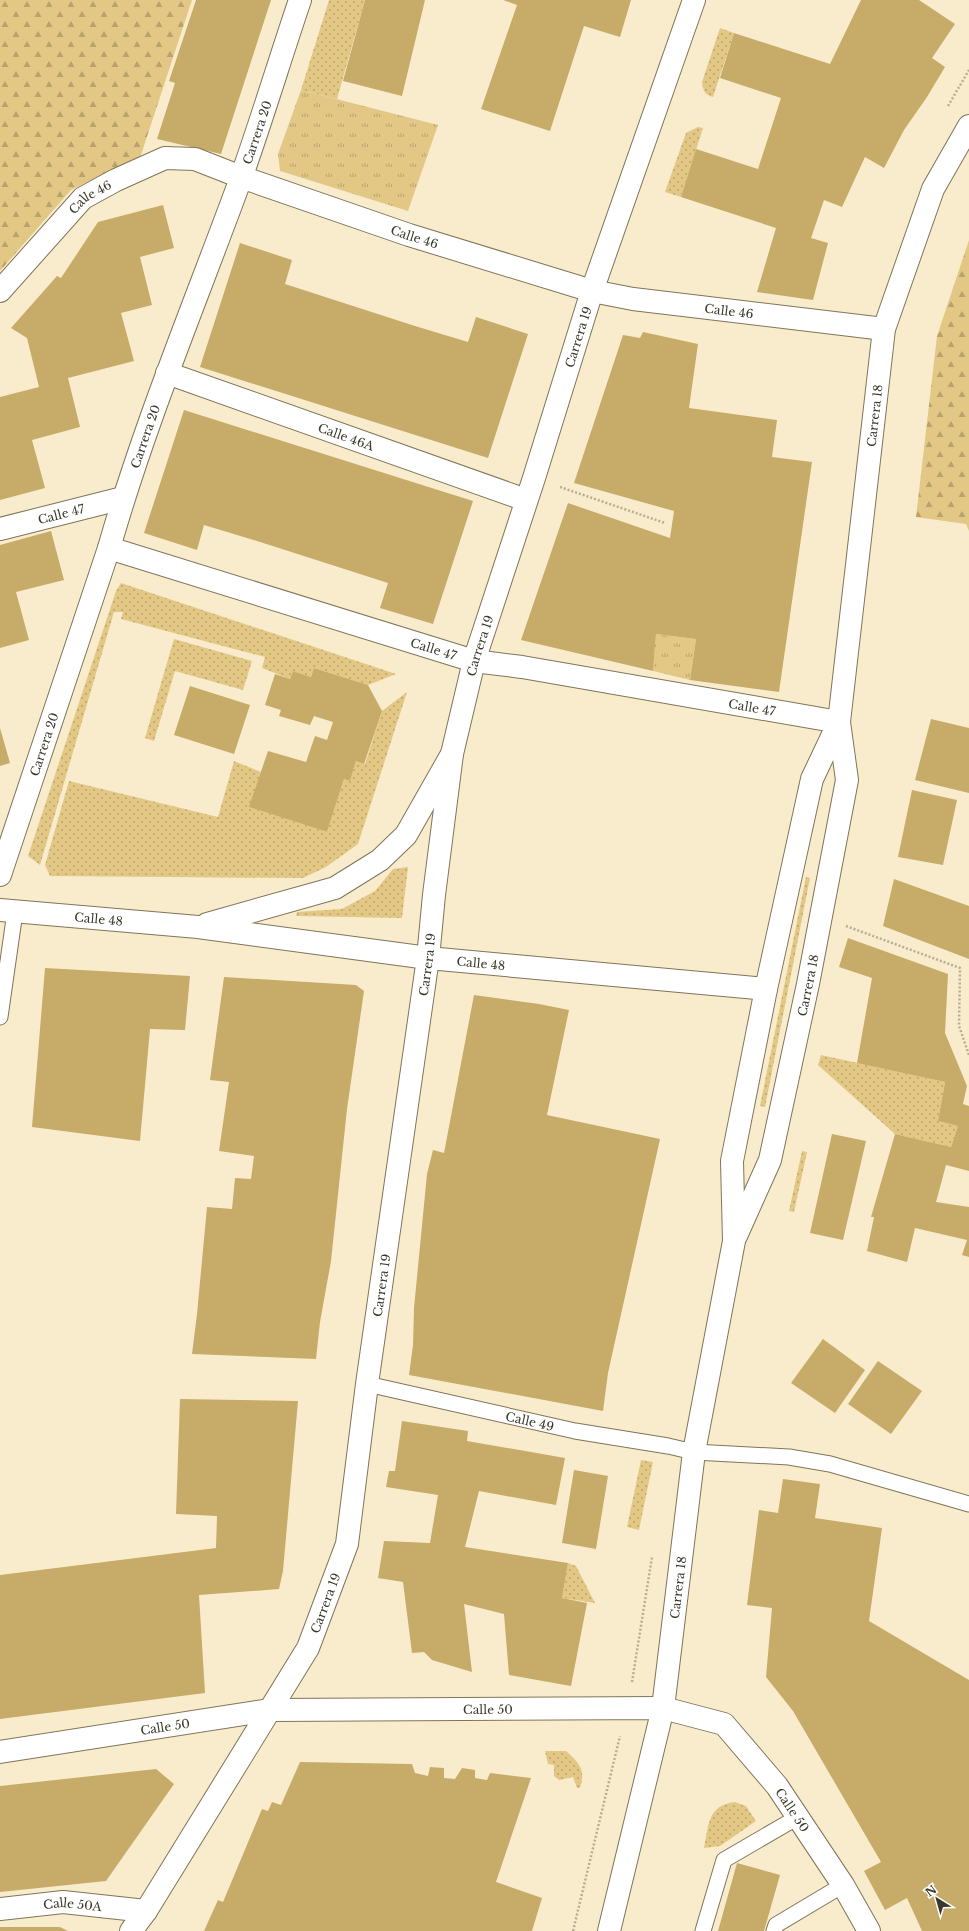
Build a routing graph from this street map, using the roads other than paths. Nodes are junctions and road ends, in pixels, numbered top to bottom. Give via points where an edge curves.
1 (300, 0) edge
2 (694, 0) edge
3 (969, 126) edge
4 (241, 177) junction
5 (0, 291) edge
6 (592, 291) junction
7 (884, 329) junction
8 (167, 373) junction
9 (123, 498) junction
10 (526, 500) junction
11 (0, 529) edge
12 (109, 548) junction
13 (474, 661) junction
14 (839, 722) junction
15 (452, 754) junction
16 (0, 875) edge
17 (8, 911) edge
18 (198, 927) junction
19 (428, 958) junction
20 (766, 990) junction
21 (0, 1017) edge
22 (734, 1241) junction
23 (367, 1384) junction
24 (694, 1452) junction
25 (969, 1504) edge
26 (663, 1708) junction
27 (270, 1710) junction
28 (0, 1752) edge
29 (798, 1816) junction
30 (843, 1885) junction
31 (0, 1909) edge
32 (146, 1911) junction
33 (131, 1931) edge
34 (137, 1931) edge
35 (609, 1931) edge
36 (703, 1931) edge
37 (774, 1931) edge
38 (869, 1931) edge

1 - 4 main road, Carrera 20
2 - 6 main road, Carrera 19
3 - 7 main road, Carrera 18 via 933,189
4 - 5 main road, Calle 46 via 195,159 165,158 116,180 83,198
4 - 6 main road, Calle 46 via 409,235
4 - 8 main road, Carrera 20
6 - 7 main road, Calle 46 via 633,299
6 - 10 main road, Carrera 19
7 - 14 main road, Carrera 18
8 - 9 main road, Carrera 20
8 - 10 main road, Calle 46A
9 - 11 main road, Calle 47
9 - 12 main road, Carrera 20
10 - 13 main road, Carrera 19
12 - 13 main road, Calle 47
12 - 16 main road, Carrera 20
13 - 14 main road, Calle 47 via 530,668
13 - 15 main road, Carrera 19
14 - 20 main road, Carrera 18 via 812,779
14 - 22 main road, Carrera 18 via 846,780 821,917 770,1160
15 - 18 main road, Calle 48 via 406,835 380,860 335,888
15 - 19 main road, Carrera 19
17 - 18 main road, Calle 48
17 - 21 lane
18 - 19 main road, Calle 48
19 - 20 main road, Calle 48
19 - 23 main road, Carrera 19
20 - 22 main road, Carrera 18 via 732,1161
22 - 24 main road, Carrera 18
23 - 24 lane, Calle 49 via 575,1431
23 - 27 main road, Carrera 19 via 347,1544 308,1648
24 - 25 lane, Calle 49 via 789,1457 830,1464
24 - 26 main road, Carrera 18
26 - 27 main road, Calle 50
26 - 29 main road, Calle 50 via 724,1724 777,1786
26 - 35 main road, Carrera 18
27 - 28 main road, Calle 50
27 - 32 main road, Carrera 19
29 - 30 main road, Calle 50
29 - 36 lane via 724,1860
30 - 37 lane via 776,1925
30 - 38 main road, Calle 50
31 - 32 main road, Calle 50A via 63,1902
32 - 33 main road, Carrera 19
32 - 34 main road, Carrera 19

